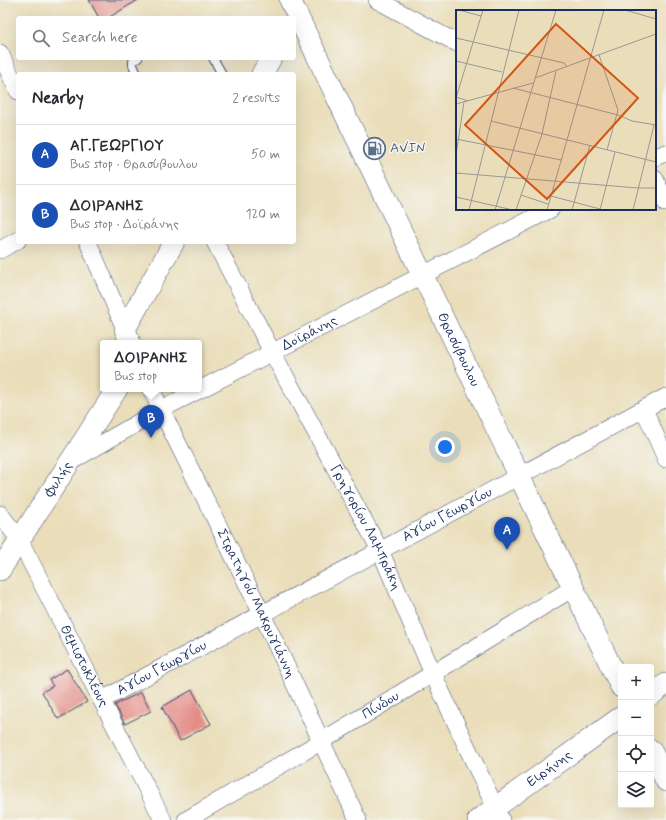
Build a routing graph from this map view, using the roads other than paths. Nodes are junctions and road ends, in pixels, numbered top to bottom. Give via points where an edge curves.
1 (376, 0) edge
2 (295, 7) edge
3 (456, 42) edge
4 (0, 52) edge
5 (136, 60) edge
6 (214, 60) edge
7 (270, 60) edge
8 (136, 72) edge
9 (221, 72) edge
10 (263, 72) edge
11 (16, 87) edge
12 (666, 153) edge
13 (656, 157) edge
14 (656, 181) edge
15 (666, 203) edge
16 (549, 210) edge
17 (16, 241) edge
18 (89, 244) edge
19 (173, 244) edge
20 (216, 244) edge
21 (0, 250) edge
22 (423, 275) junction
23 (128, 336) edge
24 (272, 352) junction
25 (202, 388) edge
26 (115, 392) edge
27 (152, 392) edge
28 (195, 392) edge
29 (666, 397) edge
30 (644, 409) junction
31 (160, 410) junction
32 (666, 459) edge
33 (70, 462) junction
34 (519, 476) junction
35 (0, 514) edge
36 (19, 539) junction
37 (380, 550) junction
38 (0, 570) edge
39 (573, 588) junction
40 (262, 614) junction
41 (433, 674) junction
42 (618, 681) edge
43 (666, 684) edge
44 (654, 693) edge
45 (102, 700) junction
46 (618, 719) edge
47 (322, 742) junction
48 (654, 756) edge
49 (666, 781) edge
50 (498, 814) edge
51 (163, 820) edge
52 (186, 820) edge
53 (358, 820) edge
54 (478, 820) edge

1 - 3 street
2 - 22 street, Θρασύβουλου
4 - 11 street
5 - 8 lane via 132,65
6 - 9 lane
7 - 10 street
12 - 13 street
14 - 15 street
16 - 22 street, Δοϊράνης
17 - 21 street
18 - 23 street
19 - 23 street
20 - 24 street, Γρηγορίου Λαμπράκη
22 - 24 street, Δοϊράνης
22 - 34 street, Θρασύβουλου
24 - 25 street, Δοϊράνης
24 - 37 street, Γρηγορίου Λαμπράκη
26 - 33 street, Φυλής
27 - 31 street, Στρατηγού Μακρυγιάννη
28 - 31 street, Δοϊράνης
29 - 30 street, Αγίου Γεωργίου
30 - 32 street
30 - 34 street, Αγίου Γεωργίου
31 - 33 street, Δοϊράνης
31 - 40 street, Στρατηγού Μακρυγιάννη
33 - 36 street, Φυλής
34 - 37 street, Αγίου Γεωργίου
34 - 39 street, Θρασύβουλου
35 - 36 street, Θεμιστοκλέους
36 - 38 street, Φυλής
36 - 45 street, Θεμιστοκλέους
37 - 40 street, Αγίου Γεωργίου
37 - 41 street, Γρηγορίου Λαμπράκη
39 - 41 street, Πίνδου
39 - 42 street, Θρασύβουλου
40 - 45 street, Αγίου Γεωργίου
40 - 47 street, Στρατηγού Μακρυγιάννη
41 - 47 street, Πίνδου
41 - 50 street, Γρηγορίου Λαμπράκη
43 - 44 street
45 - 51 street, Θεμιστοκλέους
46 - 50 street, Ειρήνης
47 - 52 street, Πίνδου
47 - 53 street, Στρατηγού Μακρυγιάννη
48 - 49 street
50 - 54 street, Ειρήνης

